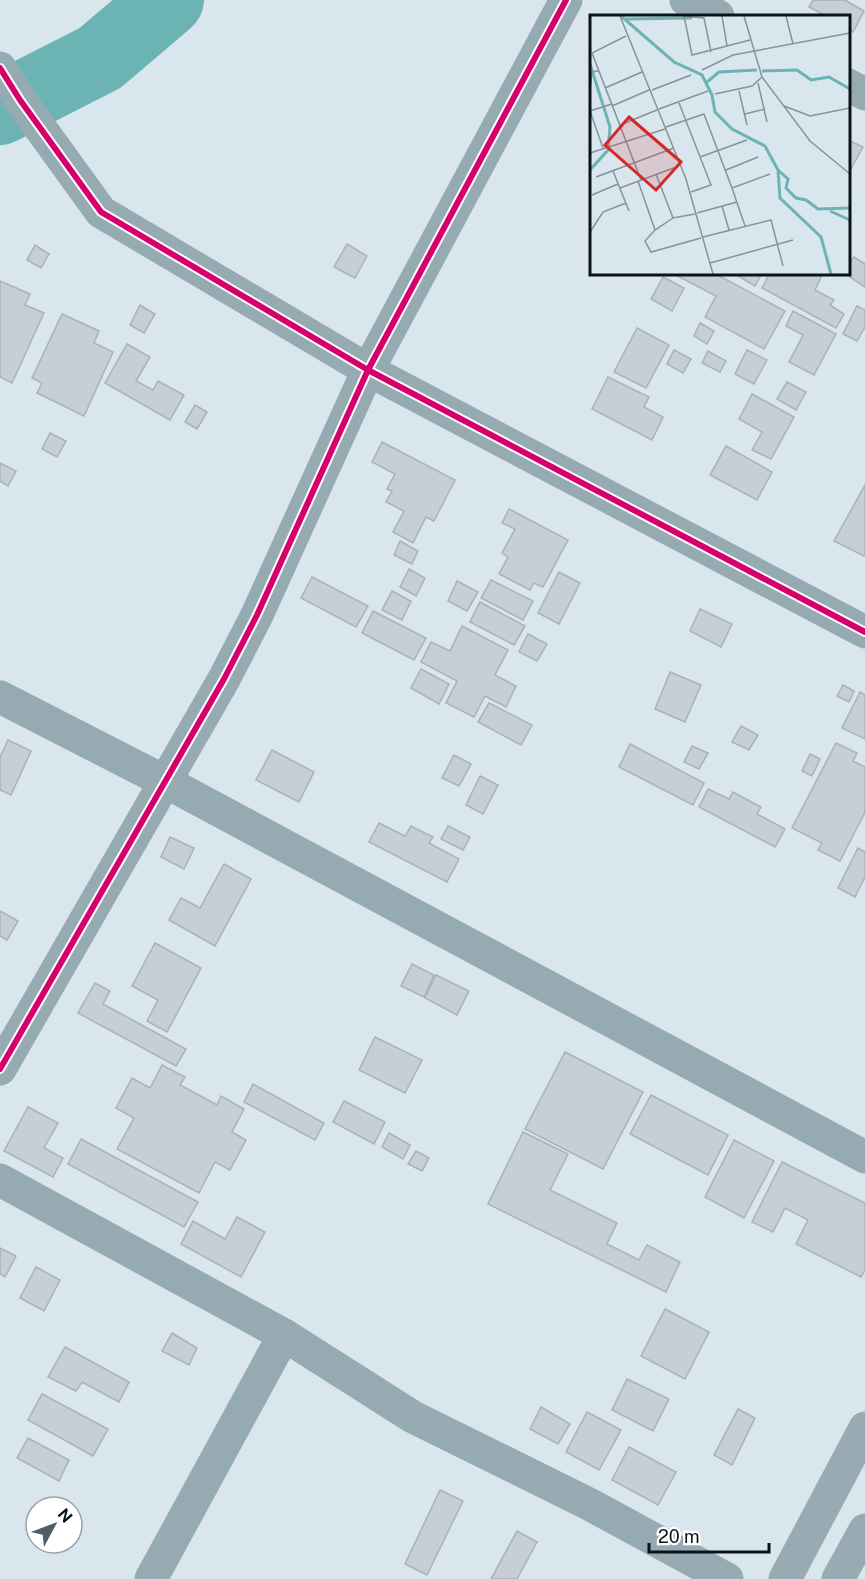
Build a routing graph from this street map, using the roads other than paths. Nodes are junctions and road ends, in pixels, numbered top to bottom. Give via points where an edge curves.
1 (566, 0) edge
2 (686, 0) edge
3 (716, 15) edge
4 (0, 68) edge
5 (850, 86) edge
6 (865, 94) edge
7 (368, 370) junction
8 (865, 632) edge
9 (0, 697) edge
10 (166, 782) junction
11 (0, 1069) edge
12 (865, 1157) edge
13 (0, 1180) edge
14 (284, 1335) junction
15 (865, 1428) edge
16 (865, 1530) edge
17 (151, 1579) edge
18 (727, 1579) edge
19 (785, 1579) edge
20 (838, 1579) edge

1 - 7 street
2 - 3 street
4 - 7 street via 101,212
5 - 6 street
7 - 8 street
7 - 10 street via 257,615
9 - 10 street
10 - 11 street
10 - 12 street
13 - 14 street
14 - 17 street
14 - 18 street via 413,1417 589,1504
15 - 19 main road
16 - 20 main road

